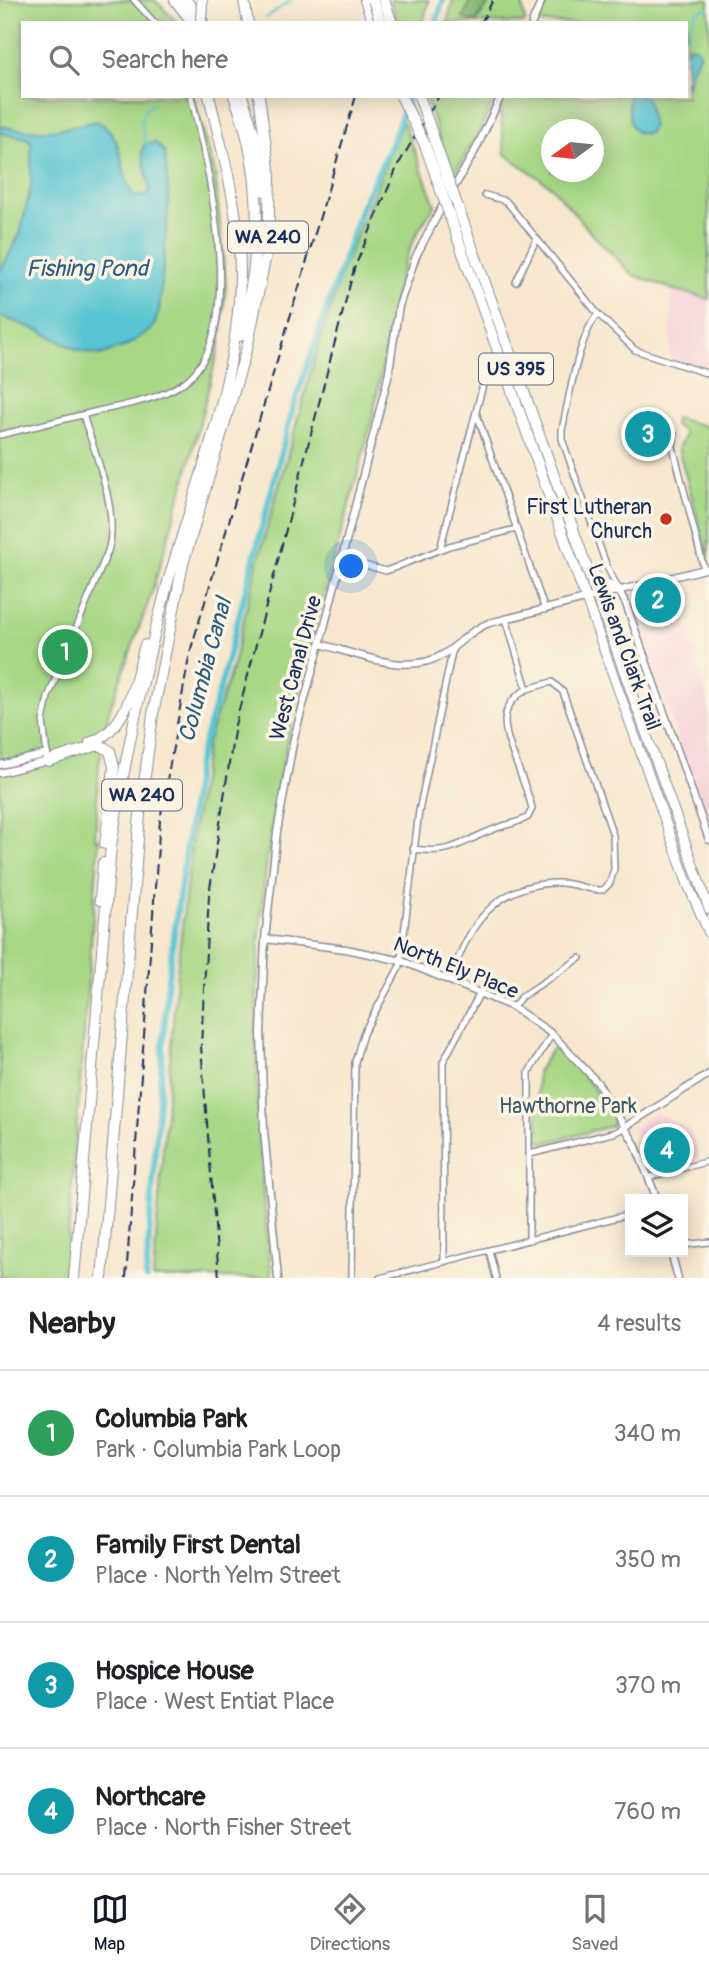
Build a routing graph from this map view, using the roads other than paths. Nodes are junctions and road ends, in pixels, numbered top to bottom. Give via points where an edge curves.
1 (134, 0) edge
2 (175, 0) edge
3 (186, 0) edge
4 (202, 0) edge
5 (244, 0) edge
6 (250, 0) edge
7 (365, 0) edge
8 (373, 0) edge
9 (384, 0) edge
10 (542, 0) edge
11 (153, 21) edge
12 (191, 21) edge
13 (201, 21) edge
14 (202, 21) edge
15 (249, 21) edge
16 (250, 21) edge
17 (372, 21) edge
18 (380, 21) edge
19 (391, 21) edge
20 (533, 21) edge
21 (191, 98) edge
22 (209, 98) edge
23 (235, 98) edge
24 (243, 98) edge
25 (259, 98) edge
26 (402, 98) edge
27 (408, 98) edge
28 (419, 98) edge
29 (500, 98) edge
30 (429, 142) junction
31 (442, 178) junction
32 (485, 195) dead end
33 (536, 240) junction
34 (516, 282) dead end
35 (598, 314) junction
36 (253, 324) junction
37 (489, 362) dead end
38 (709, 374) edge
39 (223, 390) junction
40 (476, 412) junction
41 (83, 415) junction
42 (0, 435) edge
43 (674, 436) dead end
44 (516, 528) junction
45 (440, 549) junction
46 (342, 559) junction
47 (585, 564) junction
48 (706, 568) edge
49 (169, 582) junction
50 (619, 591) junction
51 (592, 598) junction
52 (545, 610) junction
53 (506, 619) junction
54 (320, 644) junction
55 (453, 647) junction
56 (527, 689) junction
57 (48, 757) junction
58 (0, 765) edge
59 (427, 765) junction
60 (437, 767) dead end
61 (0, 773) edge
62 (709, 840) edge
63 (414, 849) junction
64 (709, 909) edge
65 (709, 933) edge
66 (265, 939) junction
67 (580, 958) dead end
68 (402, 961) junction
69 (451, 980) junction
70 (481, 991) junction
71 (513, 1007) junction
72 (97, 1012) junction
73 (552, 1034) junction
74 (709, 1074) edge
75 (625, 1127) junction
76 (530, 1154) junction
77 (709, 1161) edge
78 (650, 1177) junction
79 (655, 1194) edge
80 (625, 1215) edge
81 (528, 1240) junction
82 (709, 1242) edge
83 (688, 1244) edge
84 (489, 1250) junction
85 (672, 1257) edge
86 (444, 1262) junction
87 (74, 1278) edge
88 (102, 1278) edge
89 (278, 1278) edge
90 (352, 1278) edge
91 (380, 1278) edge
92 (496, 1278) edge
93 (678, 1278) edge

1 - 11 street
2 - 12 highway
3 - 13 highway
4 - 14 highway, bridge
5 - 15 highway
6 - 16 highway
7 - 17 highway
8 - 18 highway, bridge
9 - 19 highway, bridge
10 - 20 street
21 - 41 street via 216,226 219,294 212,342 197,368 177,387
22 - 39 highway, WA 240 via 239,244 237,323
23 - 39 highway via 254,169 257,239 248,303
24 - 36 highway via 258,146 265,208
25 - 36 highway, WA 240 via 270,207 267,252
26 - 30 highway, bridge
27 - 30 highway, Lewis and Clark Trail / US 395, bridge
28 - 30 highway, Lewis and Clark Trail / US 395, bridge
29 - 46 street, West Canal Drive via 423,239 406,281 388,377
30 - 31 highway, Lewis and Clark Trail / US 395
31 - 47 highway, Lewis and Clark Trail / US 395, bridge via 455,199
31 - 51 highway, Lewis and Clark Trail / US 395, bridge via 448,211
32 - 33 street via 506,201
33 - 34 street
33 - 35 street
35 - 38 street via 635,350
35 - 50 street via 587,333 562,439
36 - 88 highway, WA 240 via 183,564 153,714 140,814
37 - 40 street
39 - 49 highway, WA 240
40 - 44 street
40 - 45 street
41 - 42 street
41 - 57 street via 110,506 112,531 48,697 43,720
43 - 48 street via 673,447
44 - 45 street
44 - 52 street
45 - 46 street via 386,570
46 - 54 street, West Canal Drive
47 - 50 highway via 599,581
47 - 51 highway, Lewis and Clark Trail / US 395
48 - 50 street
49 - 57 highway via 117,724 95,742
49 - 72 highway, WA 240 via 121,781
50 - 51 street
50 - 62 street
51 - 52 street
51 - 64 highway, Lewis and Clark Trail / US 395
51 - 65 highway, Lewis and Clark Trail / US 395 via 688,885
52 - 53 street
53 - 55 street via 476,629
53 - 56 street
54 - 55 street via 411,665
54 - 66 street, West Canal Drive via 293,738
55 - 59 street
56 - 63 street via 510,704 504,722 531,804 530,814 455,848
56 - 69 street via 552,682 563,692 613,835 614,869 610,883 598,890 548,883 504,899 469,933
57 - 58 street
57 - 61 street
57 - 72 highway via 99,746 110,751 114,761 97,938
59 - 60 street
59 - 63 street
63 - 68 street
66 - 68 street, North Ely Place
66 - 89 street, West Canal Drive via 261,1079
67 - 71 street
68 - 69 street, North Ely Place
68 - 90 street via 363,1034 355,1062
69 - 70 street, North Ely Place
70 - 71 street, North Ely Place
70 - 86 street via 443,1062
71 - 73 street, North Ely Place
72 - 87 highway, WA 240
73 - 75 street, North Ely Place via 598,1083
73 - 76 street via 529,1072
74 - 75 street
75 - 76 street
75 - 78 street, North Ely Place
76 - 81 street
77 - 78 street
78 - 79 street, North Ely Place
80 - 81 street
81 - 84 street
82 - 83 street
84 - 86 street
84 - 92 street
85 - 93 street
86 - 91 street

